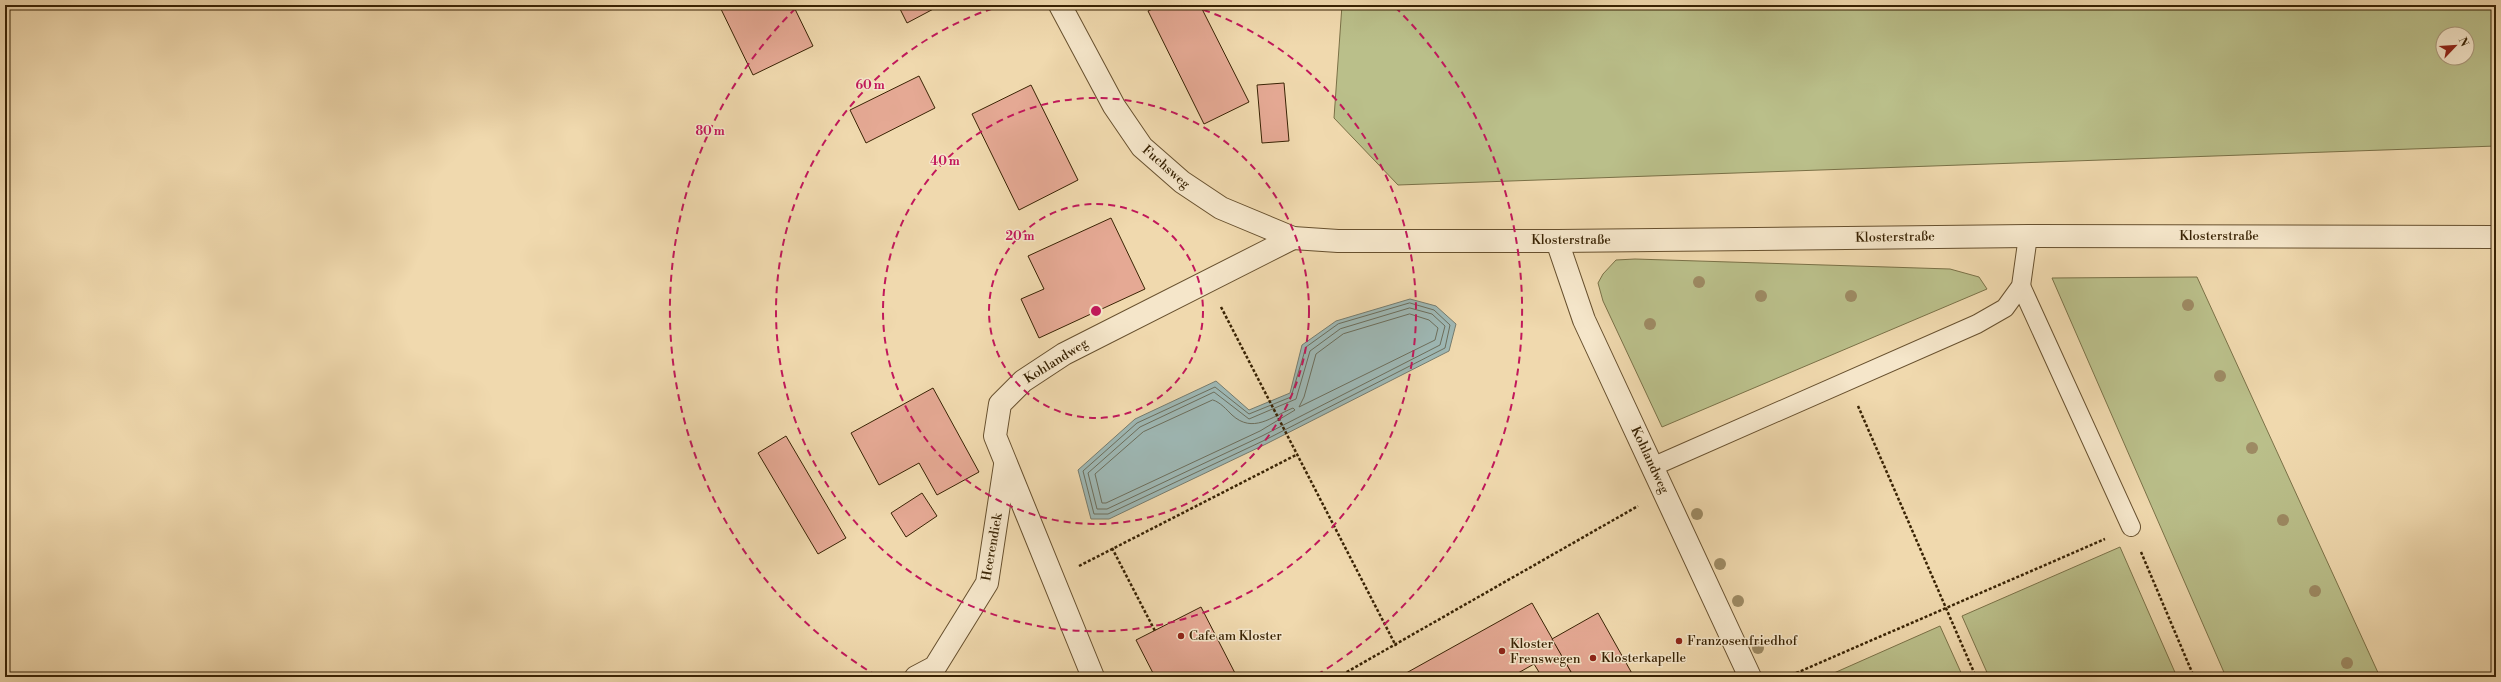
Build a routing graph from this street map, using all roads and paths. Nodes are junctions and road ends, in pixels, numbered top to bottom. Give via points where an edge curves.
1 (1060, 5) edge
2 (2028, 236) junction
3 (2496, 237) edge
4 (1293, 238) junction
5 (1557, 241) junction
6 (1207, 280) junction
7 (2021, 286) junction
8 (1857, 404) dead end
9 (1296, 455) junction
10 (1005, 465) junction
11 (1652, 466) junction
12 (1664, 491) junction
13 (2131, 528) junction
14 (1112, 548) junction
15 (1053, 579) junction
16 (1947, 608) junction
17 (1155, 631) dead end
18 (1396, 646) junction
19 (916, 677) edge
20 (1093, 677) edge
21 (1338, 677) edge
22 (1750, 677) edge
23 (1787, 677) edge
24 (1976, 677) edge
25 (2194, 677) edge

1 - 4 street, Fuchsweg via 1114,106 1142,147 1182,182 1221,208
2 - 3 street, Klosterstraße
2 - 5 street, Klosterstraße
2 - 7 lane
4 - 5 street, Klosterstraße via 1338,241
4 - 6 street, Kohlandweg
5 - 11 street, Kohlandweg via 1584,320
6 - 9 path
6 - 10 street, Kohlandweg via 1064,354 1023,381 1000,404 995,436
7 - 11 lane via 2005,308 1977,324
7 - 13 lane
8 - 16 path
9 - 14 path
9 - 18 path
10 - 15 street, Kohlandweg
10 - 19 street, Heerendiek via 987,582 935,667
11 - 12 street, Kohlandweg
12 - 18 path
12 - 22 street, Kohlandweg
13 - 16 path
13 - 25 path
14 - 15 path
14 - 17 path
15 - 20 street, Kohlandweg
16 - 23 path
16 - 24 path
18 - 21 path

